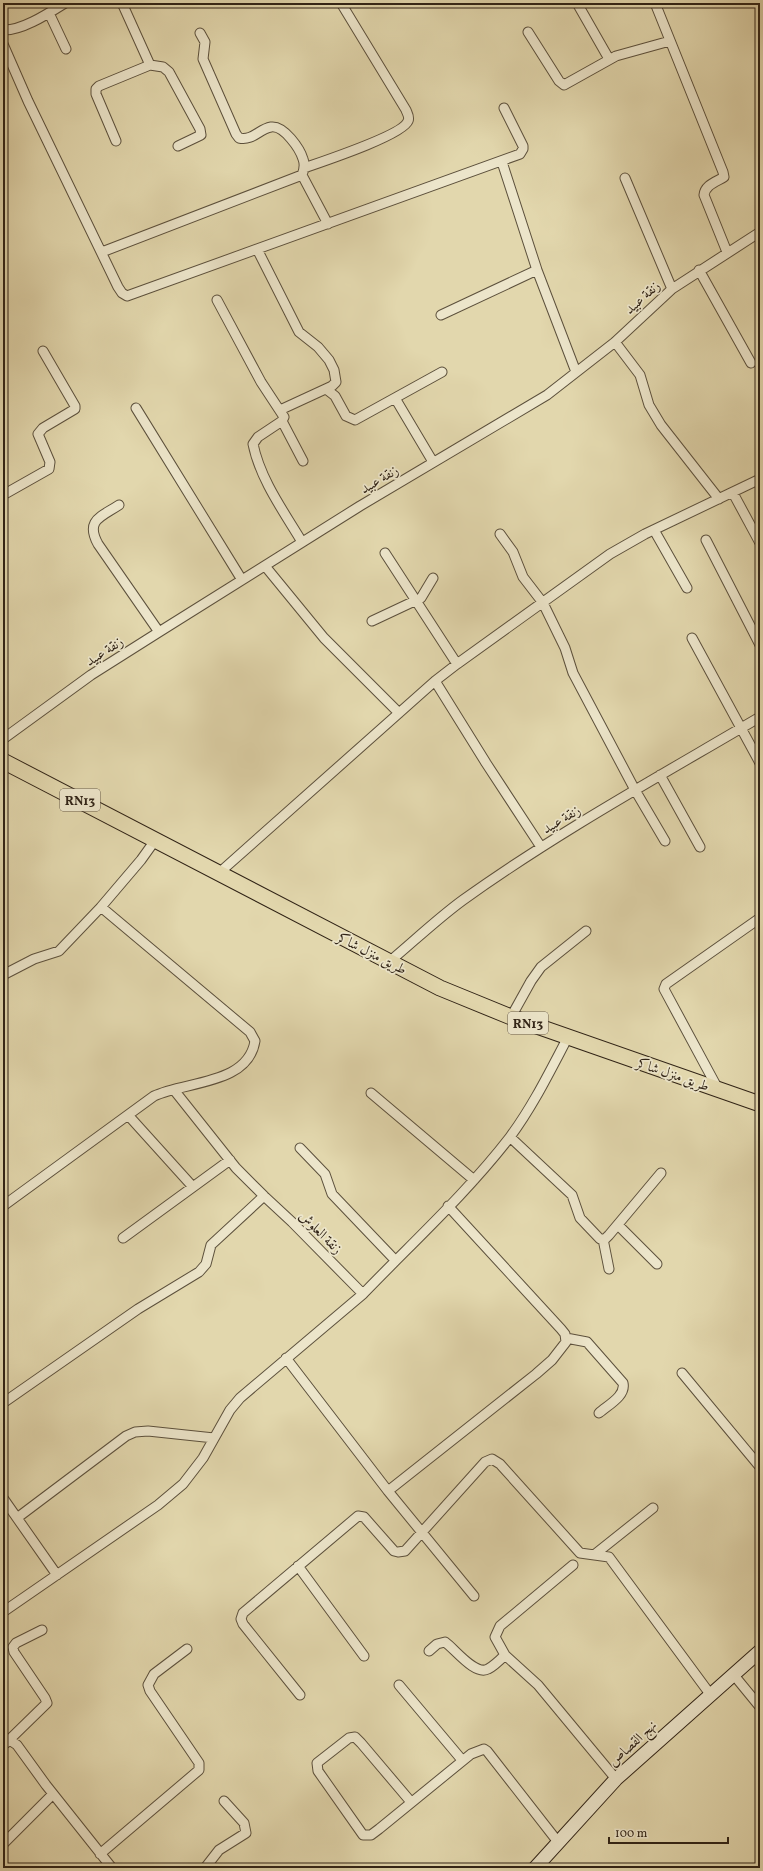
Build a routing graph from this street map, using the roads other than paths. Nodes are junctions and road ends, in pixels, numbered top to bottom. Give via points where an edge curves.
1 (65, 3) edge
2 (122, 3) edge
3 (341, 3) edge
4 (577, 3) edge
5 (655, 3) edge
6 (49, 13) junction
7 (3, 30) edge
8 (528, 32) dead end
9 (200, 33) dead end
10 (670, 41) junction
11 (3, 44) edge
12 (66, 50) dead end
13 (608, 59) junction
14 (150, 65) junction
15 (504, 108) dead end
16 (116, 141) dead end
17 (178, 146) dead end
18 (502, 162) junction
19 (303, 171) junction
20 (625, 178) dead end
21 (328, 224) junction
22 (760, 232) edge
23 (257, 249) junction
24 (102, 252) junction
25 (727, 252) junction
26 (537, 270) junction
27 (699, 270) junction
28 (672, 289) junction
29 (217, 300) dead end
30 (441, 315) dead end
31 (615, 342) junction
32 (43, 350) dead end
33 (751, 363) dead end
34 (442, 372) dead end
35 (576, 372) junction
36 (326, 389) junction
37 (395, 398) junction
38 (136, 408) dead end
39 (280, 410) junction
40 (282, 421) junction
41 (303, 461) dead end
42 (433, 462) junction
43 (760, 479) edge
44 (733, 493) junction
45 (3, 495) edge
46 (719, 500) junction
47 (119, 505) dead end
48 (654, 530) junction
49 (500, 534) dead end
50 (706, 540) dead end
51 (302, 542) junction
52 (760, 543) edge
53 (385, 553) dead end
54 (265, 566) junction
55 (433, 578) dead end
56 (242, 580) junction
57 (687, 588) dead end
58 (416, 602) junction
59 (542, 603) junction
60 (372, 622) dead end
61 (159, 632) junction
62 (692, 638) dead end
63 (760, 645) edge
64 (457, 664) junction
65 (435, 681) junction
66 (399, 713) junction
67 (760, 717) edge
68 (740, 728) junction
69 (3, 739) edge
70 (3, 761) edge
71 (760, 763) edge
72 (660, 775) junction
73 (634, 790) junction
74 (156, 839) junction
75 (666, 841) dead end
76 (542, 847) junction
77 (700, 847) dead end
78 (219, 873) junction
79 (101, 906) junction
80 (760, 918) edge
81 (586, 931) dead end
82 (389, 962) junction
83 (3, 975) edge
84 (511, 1017) junction
85 (568, 1037) junction
86 (718, 1089) junction
87 (174, 1090) junction
88 (371, 1093) dead end
89 (760, 1104) edge
90 (128, 1115) junction
91 (510, 1137) junction
92 (300, 1148) dead end
93 (230, 1160) junction
94 (661, 1173) dead end
95 (474, 1180) junction
96 (193, 1187) junction
97 (264, 1196) junction
98 (3, 1206) edge
99 (448, 1206) junction
100 (618, 1225) junction
101 (123, 1238) dead end
102 (602, 1239) junction
103 (395, 1260) junction
104 (657, 1264) dead end
105 (609, 1270) dead end
106 (363, 1294) junction
107 (566, 1338) junction
108 (286, 1358) junction
109 (682, 1373) dead end
110 (3, 1403) edge
111 (599, 1413) dead end
112 (214, 1438) junction
113 (760, 1467) edge
114 (388, 1491) junction
115 (3, 1498) edge
116 (653, 1508) dead end
117 (17, 1518) junction
118 (421, 1533) junction
119 (594, 1556) junction
120 (573, 1565) dead end
121 (298, 1566) junction
122 (57, 1575) junction
123 (474, 1596) dead end
124 (3, 1612) edge
125 (42, 1630) dead end
126 (187, 1649) dead end
127 (429, 1651) dead end
128 (760, 1651) edge
129 (505, 1655) junction
130 (364, 1656) dead end
131 (733, 1674) junction
132 (399, 1685) dead end
133 (710, 1694) junction
134 (300, 1695) dead end
135 (760, 1707) edge
136 (5, 1743) edge
137 (462, 1760) junction
138 (616, 1779) junction
139 (53, 1794) junction
140 (224, 1801) dead end
141 (411, 1802) junction
142 (558, 1842) junction
143 (3, 1844) edge
144 (100, 1854) junction
145 (112, 1868) edge
146 (205, 1868) edge
147 (535, 1868) edge

1 - 6 street
2 - 14 street
3 - 19 street via 406,110 408,122 404,127 383,138
4 - 13 street
5 - 10 street
6 - 7 street via 20,27
6 - 12 street
8 - 13 street via 564,85
9 - 19 street via 205,42 203,59 239,138 249,138 271,127 281,130 288,135 304,159
10 - 13 street
10 - 25 street via 723,172 724,177 704,190 704,195
11 - 24 street
14 - 16 street via 96,89
14 - 17 street via 163,67 169,72 202,133
15 - 18 street via 523,149 520,154
18 - 21 street
18 - 26 street
19 - 21 street
19 - 24 street
20 - 28 street
21 - 23 street
22 - 25 street, زنقة عبيد
23 - 24 street via 127,296 122,293
23 - 36 street via 299,332 318,347 334,370 336,382
25 - 27 street, زنقة عبيد
26 - 30 street
26 - 35 street
27 - 28 street, زنقة عبيد
27 - 33 street
28 - 31 street, زنقة عبيد
29 - 39 street via 261,382
31 - 35 street, زنقة عبيد
31 - 46 street via 640,375 649,405 661,425
32 - 45 street via 75,409 43,428 38,434 50,462 49,469
34 - 37 street
35 - 42 street, زنقة عبيد via 547,394
36 - 37 street via 335,396 346,416 355,420
36 - 39 street
37 - 42 street
38 - 56 street
39 - 40 street via 284,417
40 - 41 street
40 - 51 street via 258,437 253,444 270,489
42 - 51 street, زنقة عبيد
43 - 44 street
44 - 46 street
44 - 52 street
46 - 48 street
47 - 61 street via 96,521 92,528 93,532 98,544
48 - 57 street
48 - 59 street via 610,554
49 - 59 street via 513,552 523,577
50 - 63 street
51 - 54 street, زنقة عبيد
53 - 58 street
54 - 56 street, زنقة عبيد
54 - 66 street via 324,638
55 - 58 street
56 - 61 street, زنقة عبيد
58 - 60 street
58 - 64 street
59 - 64 street
59 - 73 street via 565,648 573,673
61 - 69 street, زنقة عبيد via 86,679
62 - 68 street
64 - 65 street
65 - 66 street
65 - 76 street
66 - 78 street
67 - 68 street, زنقة عبيد
68 - 71 street
68 - 72 street, زنقة عبيد
70 - 74 main road, طريق منزل شاكر / RN13
72 - 73 street, زنقة عبيد
72 - 77 street
73 - 75 street
73 - 76 street, زنقة عبيد
74 - 78 main road, طريق منزل شاكر / RN13
74 - 79 street
76 - 82 street, زنقة عبيد via 463,900
78 - 82 main road, طريق منزل شاكر / RN13
79 - 83 street via 57,953 34,959
79 - 87 street via 250,1032 255,1040 248,1058 234,1070 202,1083
80 - 86 street via 666,984 664,989
81 - 84 street via 541,967 530,981
82 - 84 main road, طريق منزل شاكر / RN13 via 440,988
84 - 85 main road, طريق منزل شاكر / RN13
85 - 86 main road, طريق منزل شاكر / RN13
85 - 91 street via 534,1101
86 - 89 main road, طريق منزل شاكر / RN13
87 - 90 street via 154,1096
87 - 93 street, زنقة العلوش
88 - 95 street
90 - 96 street
90 - 98 street
91 - 95 street
91 - 102 street via 572,1195 580,1218 598,1238
92 - 103 street via 324,1174 332,1194
93 - 96 street
93 - 97 street, زنقة العلوش
94 - 100 street
95 - 99 street
96 - 101 street
97 - 106 street, زنقة العلوش
97 - 110 street via 211,1245 206,1264 199,1272 138,1309
99 - 103 street
99 - 107 street
100 - 102 street via 609,1236
100 - 104 street
102 - 105 street
103 - 106 street
106 - 108 street
107 - 111 street via 587,1342 624,1387 619,1396
107 - 114 street via 565,1346 547,1365
108 - 112 street via 235,1403
108 - 114 street
109 - 113 street
112 - 117 street via 135,1432 126,1436
112 - 122 street via 203,1458 183,1484 158,1505
114 - 118 street
115 - 117 street
116 - 119 street
117 - 122 street
118 - 119 street via 484,1462 492,1459 500,1464 577,1550 584,1555
118 - 121 street via 405,1551 394,1551 364,1517 358,1516
118 - 123 street
119 - 133 street via 609,1557
120 - 129 street via 500,1626 495,1637
121 - 130 street
121 - 134 street via 243,1613 241,1619
122 - 124 street
125 - 136 street via 22,1639 13,1647 47,1703
126 - 144 street via 154,1674 148,1685 199,1763 198,1770
127 - 129 street via 437,1644 445,1642 474,1668 481,1670 488,1669
128 - 131 street, نهج القصاص
129 - 138 street via 538,1685
131 - 133 street, نهج القصاص
131 - 135 street
132 - 137 street
133 - 138 street, نهج القصاص
136 - 139 street via 14,1742 18,1745
137 - 141 street
137 - 142 street via 476,1751 487,1751
138 - 142 street, نهج القصاص
139 - 143 street
139 - 144 street
140 - 146 street via 244,1824 246,1833 219,1850
141 - 141 street via 371,1835 363,1835 318,1771 317,1763 349,1738 355,1737
142 - 147 street, نهج القصاص
144 - 145 street

